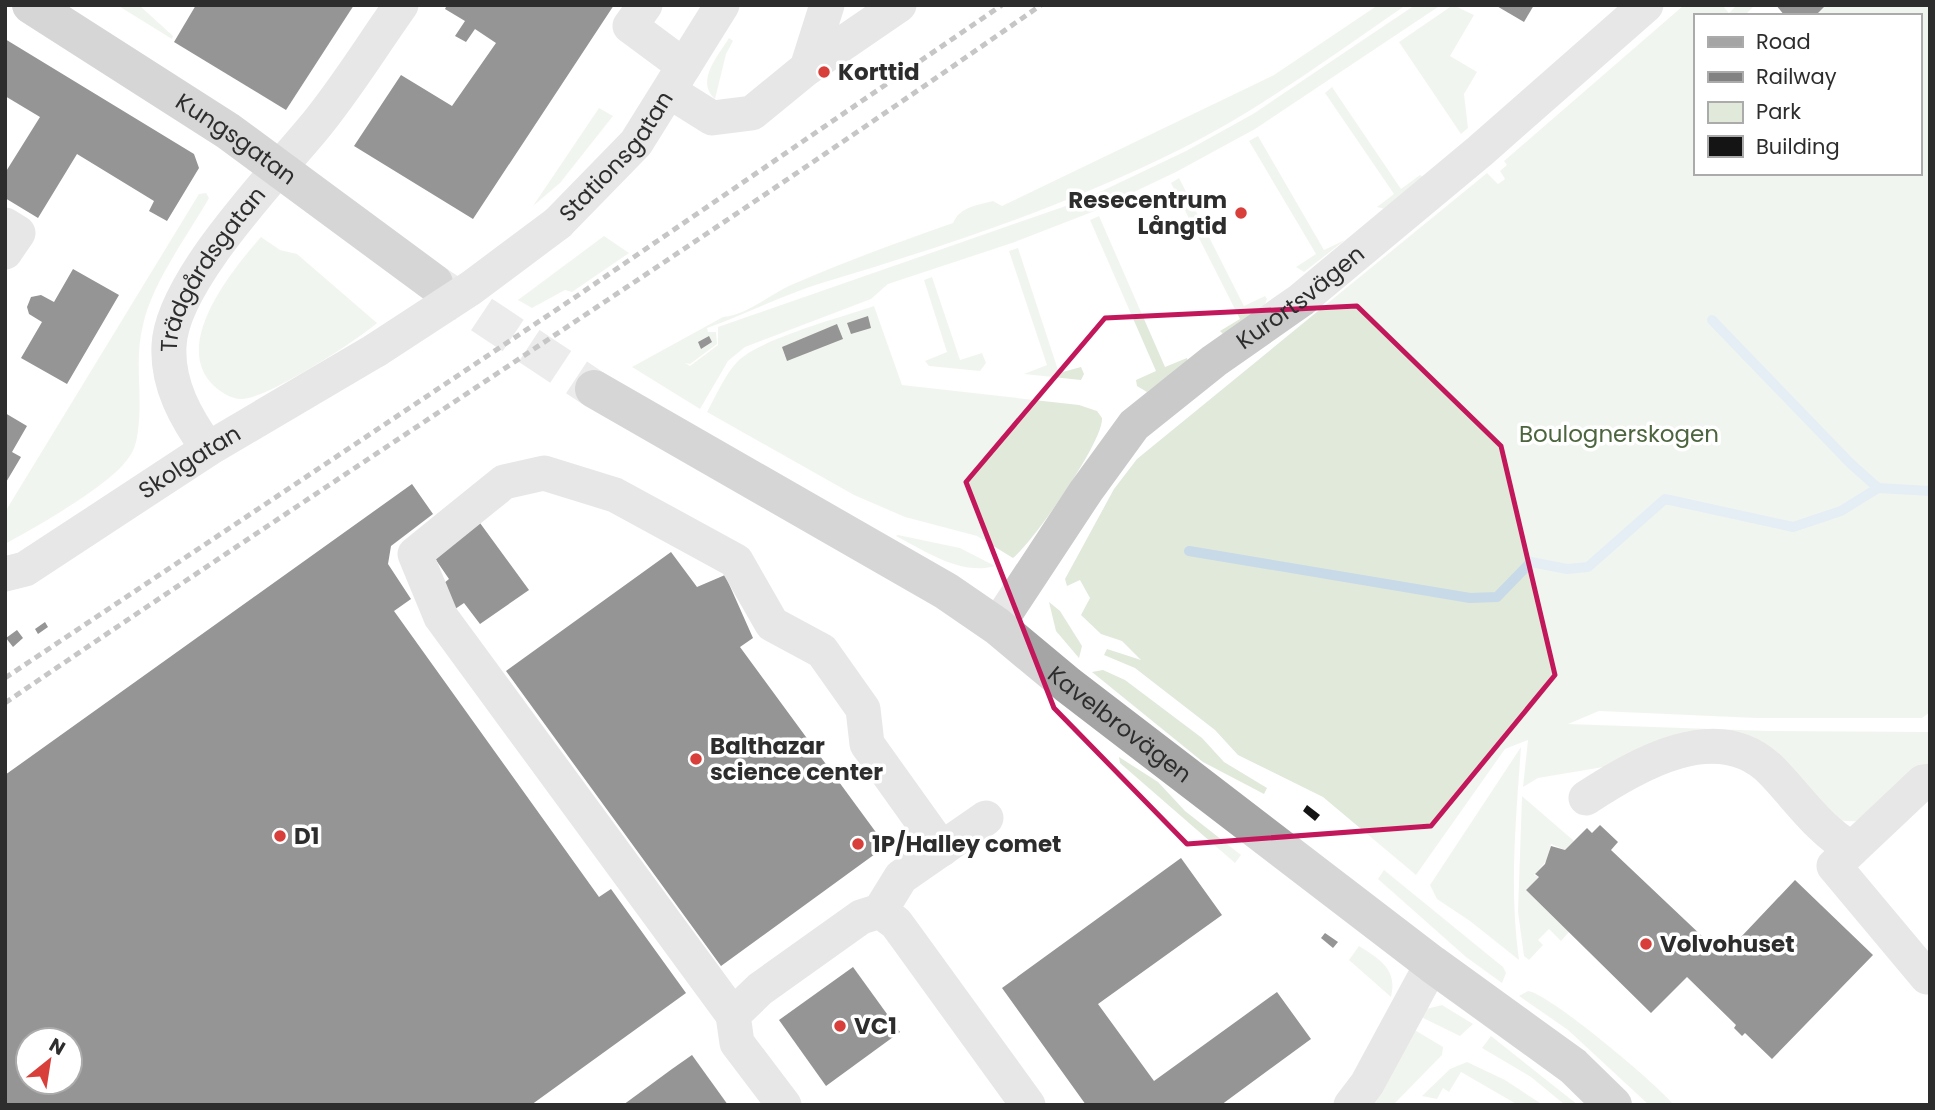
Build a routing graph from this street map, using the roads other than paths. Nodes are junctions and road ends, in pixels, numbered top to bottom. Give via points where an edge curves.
1 (31, 5) edge
2 (401, 5) edge
3 (645, 5) edge
4 (722, 5) edge
5 (827, 5) edge
6 (900, 5) edge
7 (1646, 5) edge
8 (807, 68) junction
9 (676, 79) junction
10 (277, 168) junction
11 (5, 225) edge
12 (5, 252) edge
13 (434, 283) tunnel mouth
14 (376, 349) joint
15 (594, 389) tunnel mouth
16 (208, 449) junction
17 (5, 574) edge
18 (997, 626) junction
19 (1930, 781) edge
20 (1586, 798) dead end
21 (986, 818) dead end
22 (942, 849) junction
23 (1852, 849) junction
24 (880, 911) junction
25 (1432, 964) junction
26 (1927, 977) dead end
27 (733, 1014) junction
28 (784, 1105) edge
29 (1028, 1105) edge
30 (1351, 1105) edge
31 (1613, 1105) edge

1 - 10 main road, Kungsgatan via 228,131
2 - 10 street, Trädgårdsgatan via 312,130
3 - 9 street via 630,26
4 - 9 street, Stationsgatan
5 - 8 street
6 - 8 street
7 - 18 street, Kurortsvägen via 1311,292 1134,425
8 - 9 street via 752,113 734,117 712,118
9 - 14 street, Stationsgatan, bridge via 636,143 558,223 482,280
10 - 13 main road, Kungsgatan
10 - 16 street, Trädgårdsgatan via 205,262 179,310 168,344 172,382 187,419
11 - 12 street via 18,233
14 - 16 street, Skolgatan
15 - 18 main road, Kavelbrovägen via 946,591
16 - 17 street, Skolgatan via 25,569
18 - 25 main road, Kavelbrovägen
19 - 23 street via 1923,782
20 - 23 street via 1651,760 1705,746 1728,748 1751,755 1769,769 1810,817
21 - 22 street
22 - 24 street via 901,877
22 - 27 street via 867,744 863,709 822,650 772,624 736,561 615,495 544,473 504,482 415,554 441,617
23 - 26 street via 1834,866
24 - 27 street via 861,917 760,989
24 - 29 street via 896,923
25 - 30 street
25 - 31 main road, Kavelbrovägen via 1573,1066
27 - 28 street via 737,1043

